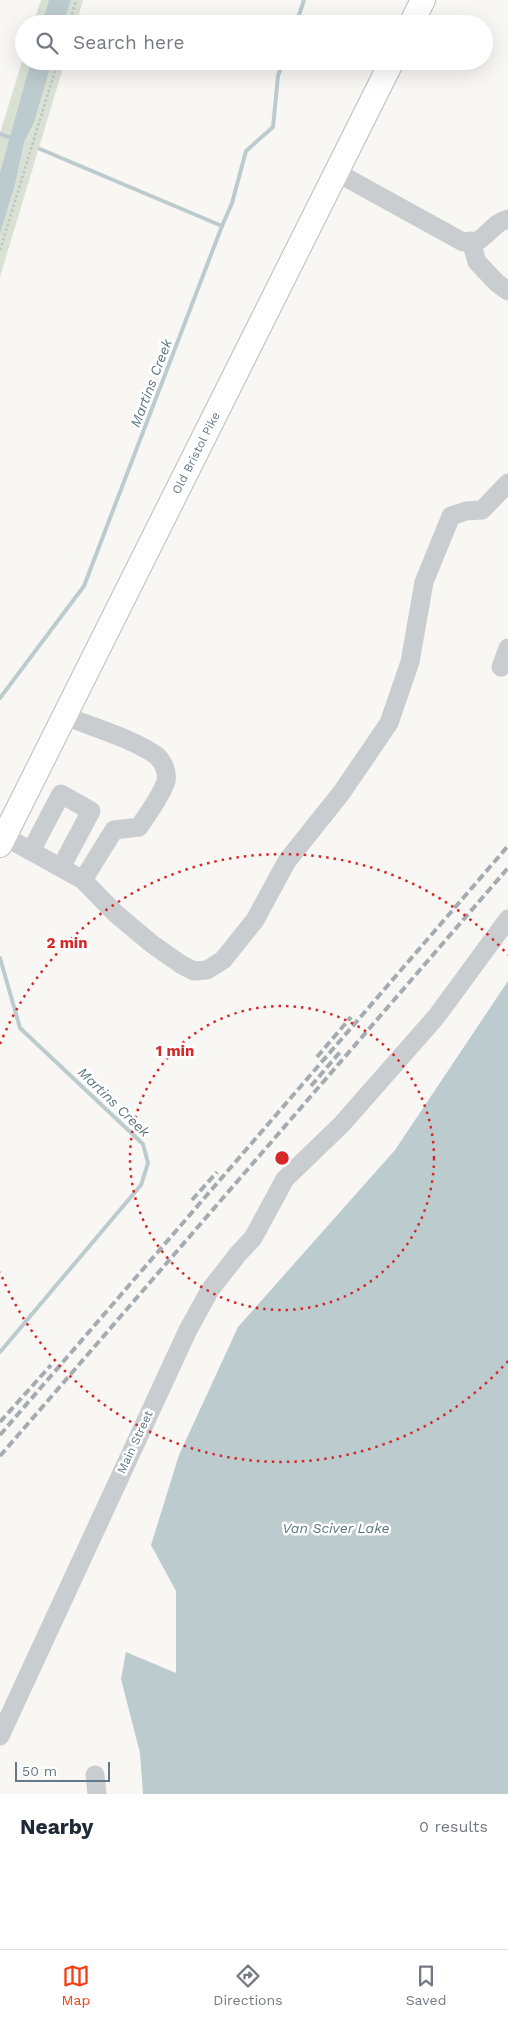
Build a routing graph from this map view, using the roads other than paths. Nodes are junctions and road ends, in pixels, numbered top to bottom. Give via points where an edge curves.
1 (423, 0) edge
2 (416, 15) edge
3 (387, 70) edge
4 (336, 172) junction
5 (508, 218) edge
6 (471, 241) junction
7 (508, 291) edge
8 (508, 483) edge
9 (508, 648) edge
10 (501, 667) dead end
11 (65, 716) junction
12 (2, 841) edge
13 (31, 850) junction
14 (66, 858) dead end
15 (83, 880) junction
16 (508, 919) edge
17 (0, 1736) edge

1 - 2 main road
3 - 4 main road, Old Bristol Pike
4 - 6 street via 463,242
4 - 11 main road, Old Bristol Pike
5 - 6 street via 478,241
6 - 7 street via 476,262
8 - 15 street via 482,510 451,516 424,582 410,662 388,723 342,792 287,861 255,920 223,960 207,970 194,971 182,965 115,913
9 - 10 street
11 - 12 main road, Old Bristol Pike
11 - 15 street via 127,740 158,757 166,769 166,781 139,828 114,830
12 - 13 street
13 - 14 street via 61,794 91,811
13 - 15 street
16 - 17 street, Main Street via 436,1017 342,1124 285,1179 254,1238 210,1290 188,1330

